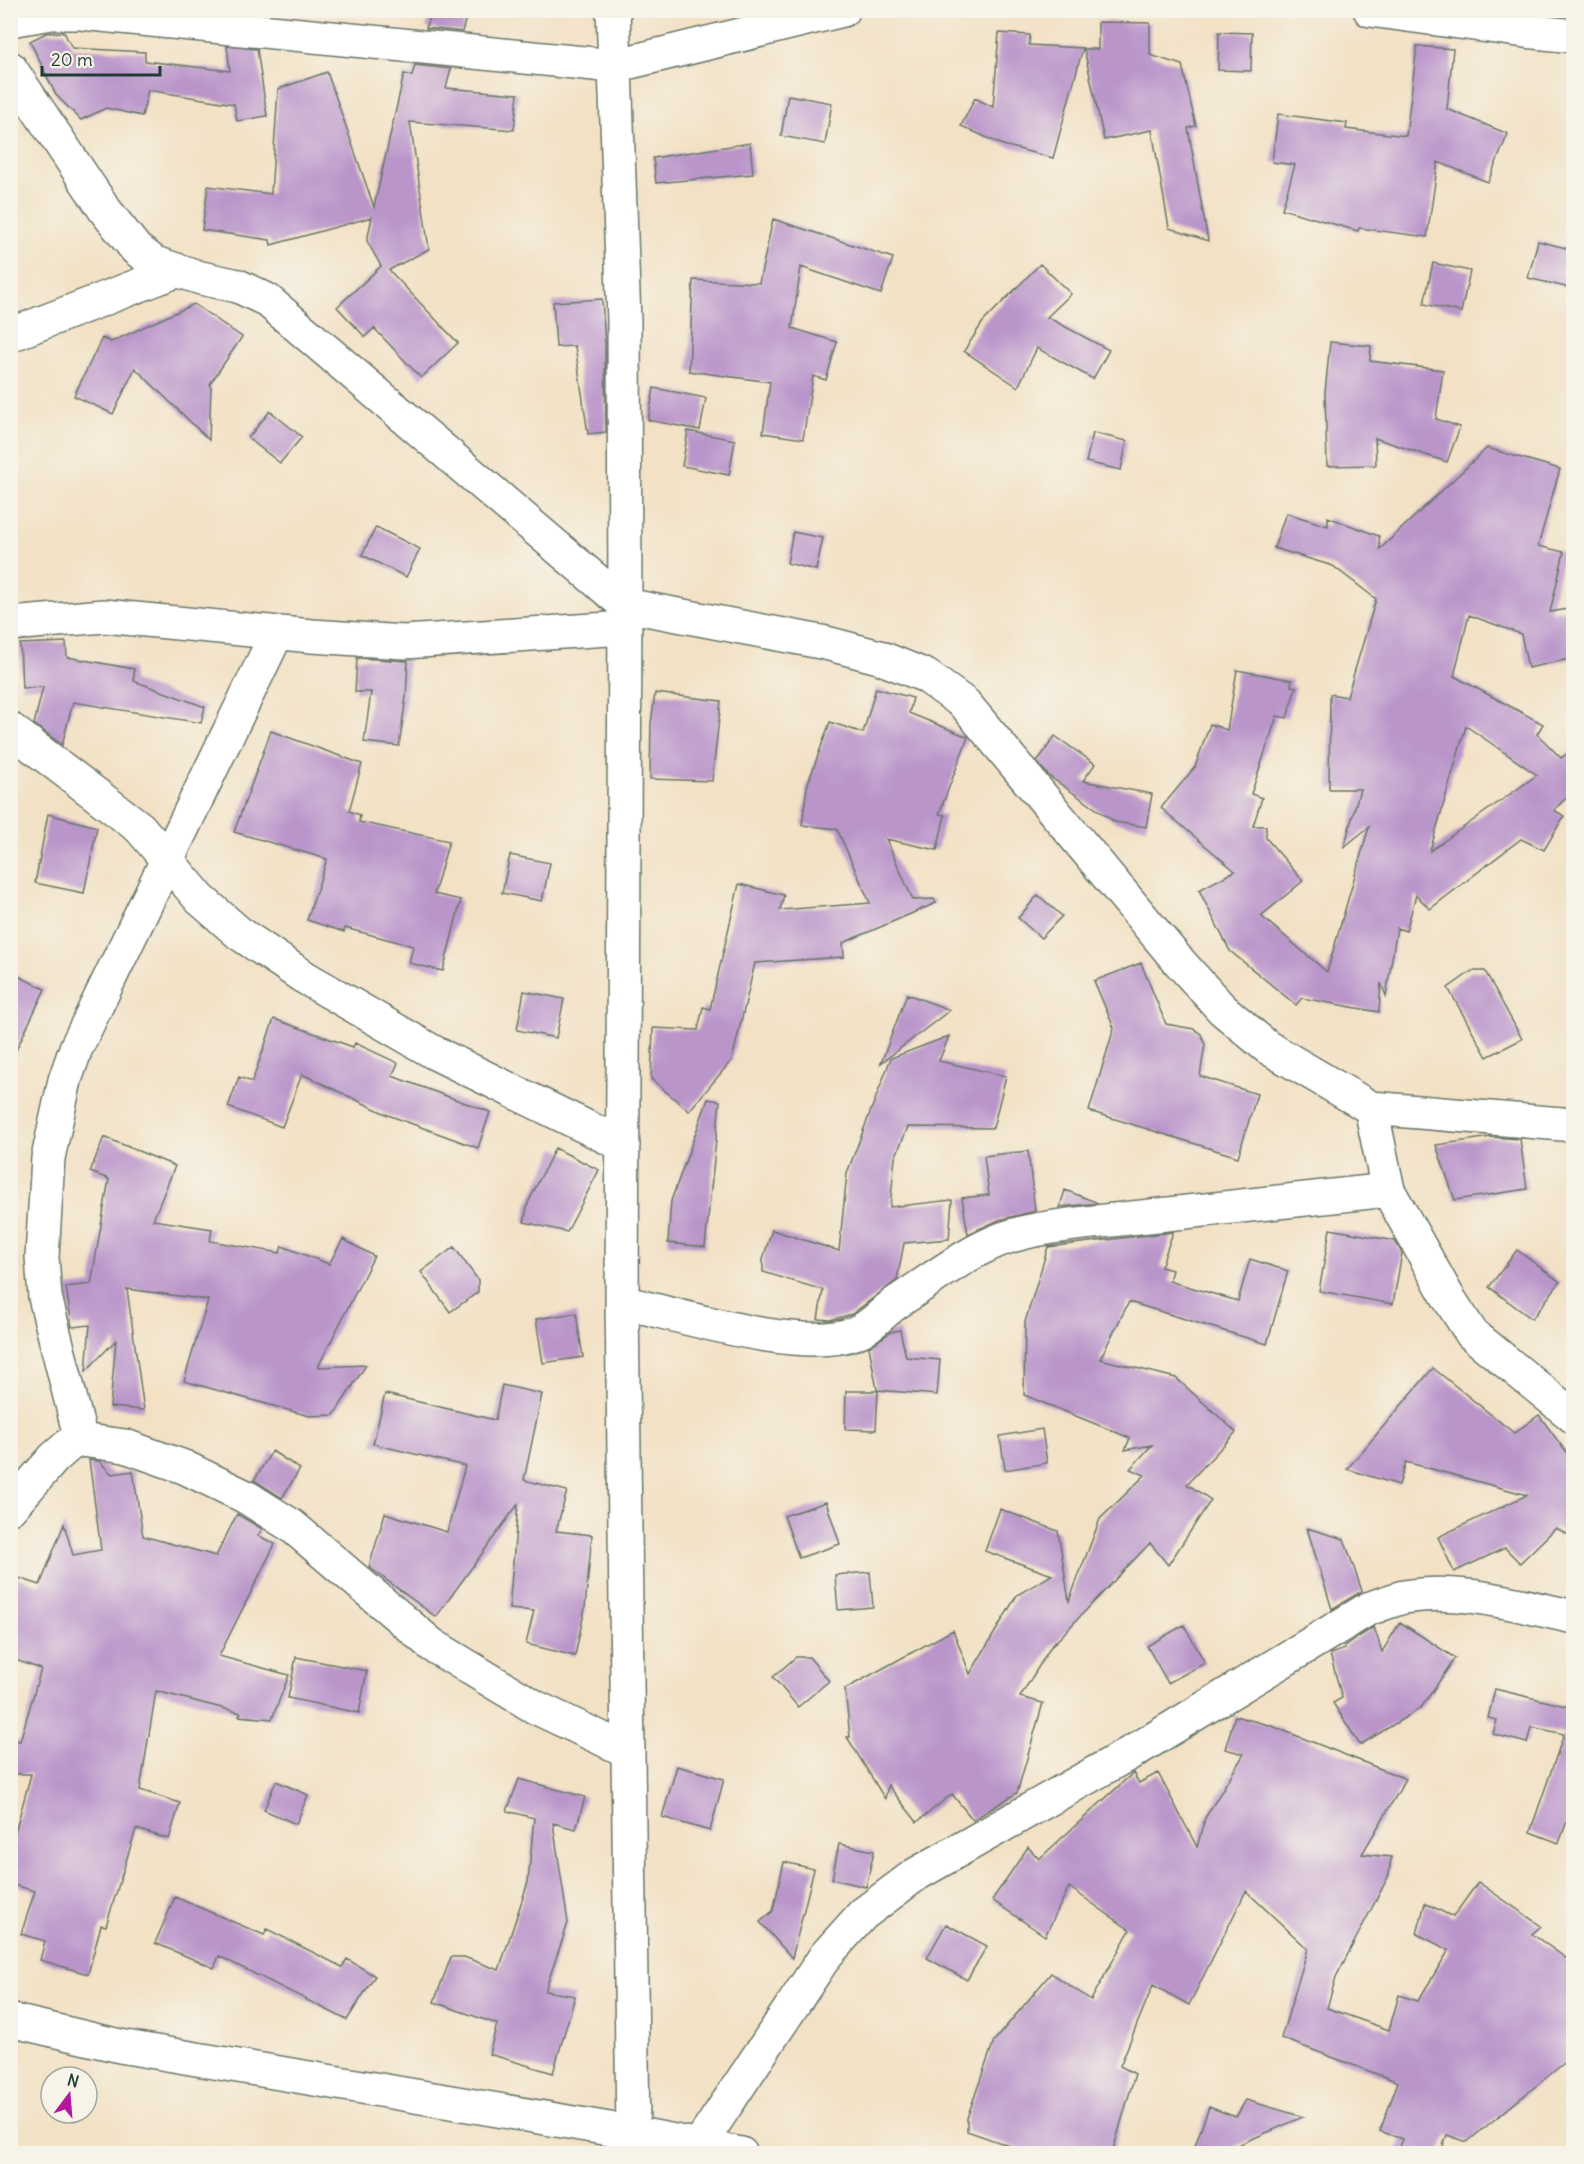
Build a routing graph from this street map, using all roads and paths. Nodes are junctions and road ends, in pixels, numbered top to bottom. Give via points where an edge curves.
1 (613, 10) edge
2 (843, 10) edge
3 (1370, 10) edge
4 (10, 20) edge
5 (1574, 36) edge
6 (614, 66) junction
7 (10, 68) edge
8 (176, 271) junction
9 (10, 335) edge
10 (625, 617) junction
11 (10, 624) edge
12 (277, 633) junction
13 (10, 729) edge
14 (167, 860) junction
15 (1371, 1108) junction
16 (1574, 1125) edge
17 (623, 1145) junction
18 (1388, 1190) junction
19 (622, 1302) junction
20 (1574, 1417) edge
21 (81, 1440) junction
22 (10, 1508) edge
23 (1574, 1617) edge
24 (628, 1751) junction
25 (10, 2020) edge
26 (628, 2143) edge
27 (698, 2150) edge
28 (741, 2154) edge

1 - 6 street
2 - 6 street
3 - 5 street
4 - 6 street via 81,13
6 - 10 street via 624,321
7 - 8 street via 105,210 136,249 155,263
8 - 9 street
8 - 10 street via 238,286 267,300
10 - 12 street via 404,642
10 - 15 street via 826,643 879,657 926,676 965,704 1222,1009 1267,1047
10 - 17 street
11 - 12 street via 104,616
12 - 14 street
13 - 14 street via 140,828
14 - 17 street via 200,899 239,933 304,977 435,1053
14 - 21 street via 76,1048 48,1158 42,1257 45,1297
15 - 16 street
15 - 18 street
17 - 19 street
18 - 19 street via 1030,1231 985,1246 896,1302 856,1333 831,1339 807,1340 744,1331
18 - 20 street via 1472,1334
19 - 24 street
21 - 22 street via 54,1458
21 - 24 street via 125,1446 184,1467 246,1497 292,1526 432,1645 536,1707
23 - 27 street via 1468,1595 1403,1597 1368,1609 1139,1748 915,1875 862,1914 826,1955
24 - 26 street
25 - 26 street via 120,2046
26 - 27 street
27 - 28 street

